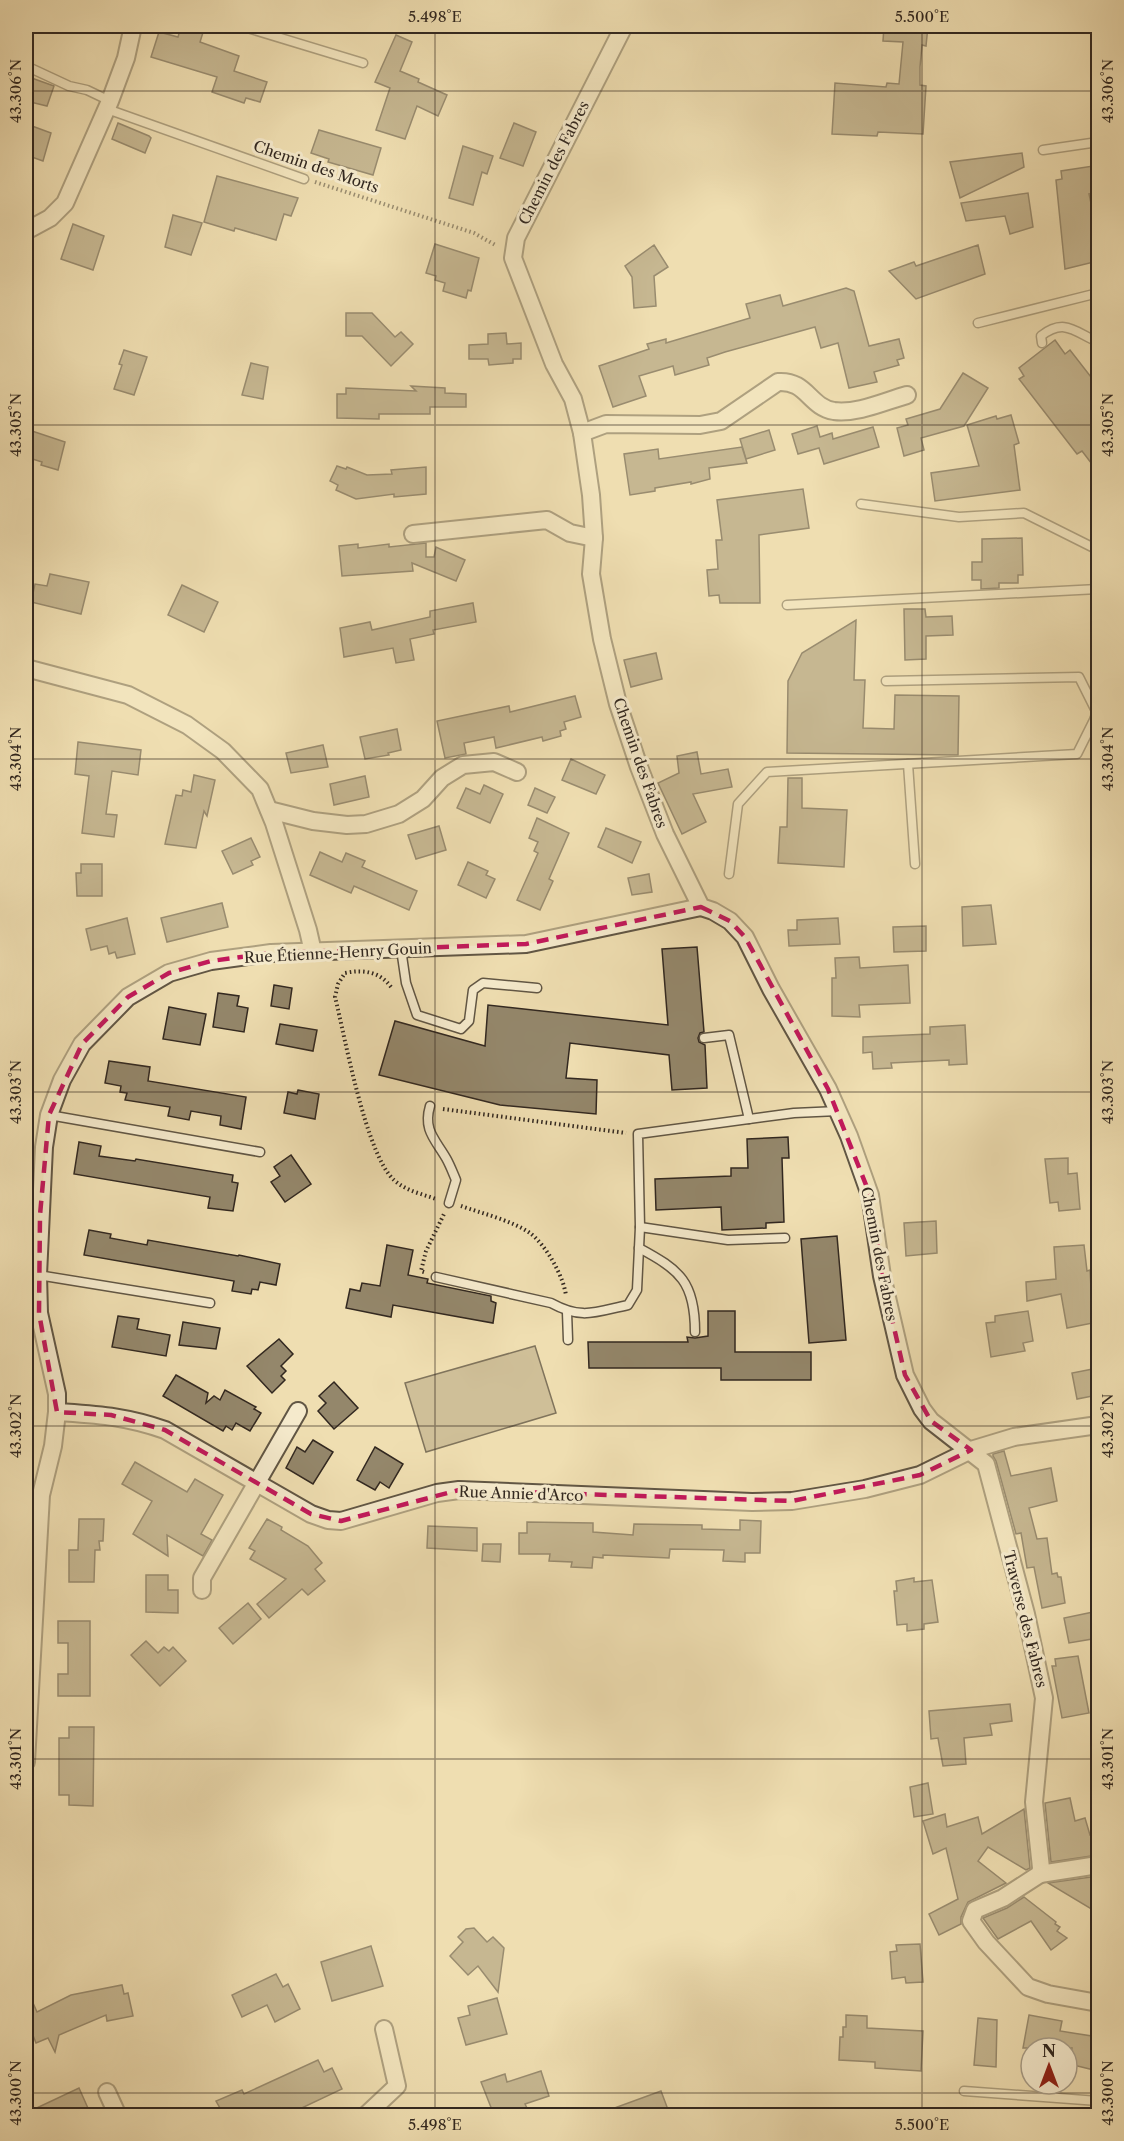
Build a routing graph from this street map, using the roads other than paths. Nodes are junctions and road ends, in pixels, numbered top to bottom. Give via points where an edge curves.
1 (133, 26) edge
2 (241, 26) edge
3 (624, 26) edge
4 (363, 63) dead end
5 (26, 66) edge
6 (108, 105) junction
7 (1098, 142) edge
8 (1043, 150) dead end
9 (304, 179) road end
10 (26, 231) edge
11 (1098, 293) edge
12 (978, 323) dead end
13 (1098, 342) edge
14 (1042, 343) dead end
15 (907, 395) dead end
16 (582, 433) junction
17 (861, 504) dead end
18 (413, 534) dead end
19 (594, 538) junction
20 (1098, 550) edge
21 (1098, 590) edge
22 (787, 605) dead end
23 (26, 668) edge
24 (886, 681) dead end
25 (1097, 718) edge
26 (908, 764) junction
27 (517, 772) dead end
28 (269, 810) junction
29 (915, 864) dead end
30 (729, 874) dead end
31 (701, 907) junction
32 (401, 949) junction
33 (313, 952) junction
34 (537, 988) dead end
35 (705, 1038) dead end
36 (430, 1106) dead end
37 (838, 1112) junction
38 (49, 1115) junction
39 (749, 1119) junction
40 (260, 1152) dead end
41 (449, 1203) road end
42 (640, 1227) junction
43 (785, 1238) dead end
44 (639, 1248) junction
45 (38, 1275) junction
46 (436, 1277) dead end
47 (210, 1303) dead end
48 (567, 1312) junction
49 (695, 1332) dead end
50 (568, 1340) dead end
51 (298, 1411) dead end
52 (57, 1412) junction
53 (1098, 1425) edge
54 (970, 1450) junction
55 (256, 1482) junction
56 (202, 1590) dead end
57 (26, 1762) edge
58 (1094, 1865) edge
59 (1040, 1874) junction
60 (1098, 2003) edge
61 (384, 2030) dead end
62 (964, 2091) dead end
63 (107, 2092) dead end
64 (1098, 2101) edge
65 (118, 2115) edge
66 (365, 2115) edge

1 - 6 street
2 - 4 lane
3 - 16 street, Chemin des Fabres via 516,238 514,255 554,364 573,399
5 - 6 lane, Chemin des Morts via 87,90
6 - 9 lane, Chemin des Morts
6 - 10 street via 65,203 50,218
7 - 8 lane
11 - 12 lane
13 - 14 lane via 1068,327 1049,330 1041,336
15 - 16 street via 851,411 832,411 797,385 778,382 721,421 700,425 606,424
16 - 19 street, Chemin des Fabres
17 - 20 lane via 959,517 1024,513
18 - 19 street via 547,520 570,533
19 - 31 street, Chemin des Fabres via 591,574 618,704 665,834
21 - 22 lane
23 - 28 street via 128,696 187,725 223,751 260,789
24 - 25 lane via 1079,677
25 - 26 lane via 1077,754
26 - 29 lane
26 - 30 lane via 767,772 738,804
27 - 28 street via 494,762 463,765 399,814 366,824 347,825
28 - 33 street
31 - 32 street, Rue Étienne-Henry Gouin via 526,944
31 - 37 street, Chemin des Fabres via 730,921 745,937
32 - 33 street, Rue Étienne-Henry Gouin
32 - 34 lane via 406,983 417,1015 461,1029 469,1021 473,990 483,983
33 - 38 street, Rue Étienne-Henry Gouin via 211,961 170,973 128,997 82,1044
35 - 39 lane via 729,1035
36 - 41 lane via 430,1134 456,1180
37 - 39 lane
37 - 54 street, Chemin des Fabres via 870,1195 882,1276 905,1375 931,1421
38 - 40 lane
38 - 45 street, Rue Étienne-Henry Gouin
39 - 42 lane via 638,1134
42 - 43 lane via 728,1240
42 - 44 lane
44 - 48 lane via 638,1290 628,1305 585,1315
44 - 49 lane via 679,1273 695,1310
45 - 47 lane
45 - 52 street, Rue Étienne-Henry Gouin via 39,1313 57,1394
46 - 48 lane via 551,1303
48 - 50 lane
51 - 55 street
52 - 55 street, Rue Annie d'Arco via 140,1421 165,1430
52 - 57 street, Rue Étienne-Henry Gouin via 41,1495
53 - 54 street, Rue Annie d'Arco via 1014,1437
54 - 55 street, Rue Annie d'Arco via 920,1475 792,1501 459,1490 341,1521 311,1514
54 - 59 street, Traverse des Fabres via 986,1464 1044,1698 1034,1802
55 - 56 street via 202,1578
58 - 59 street
59 - 60 street via 1003,1898 975,1910 971,1921 1028,1988
61 - 66 street via 397,2086
62 - 64 lane
63 - 65 street

